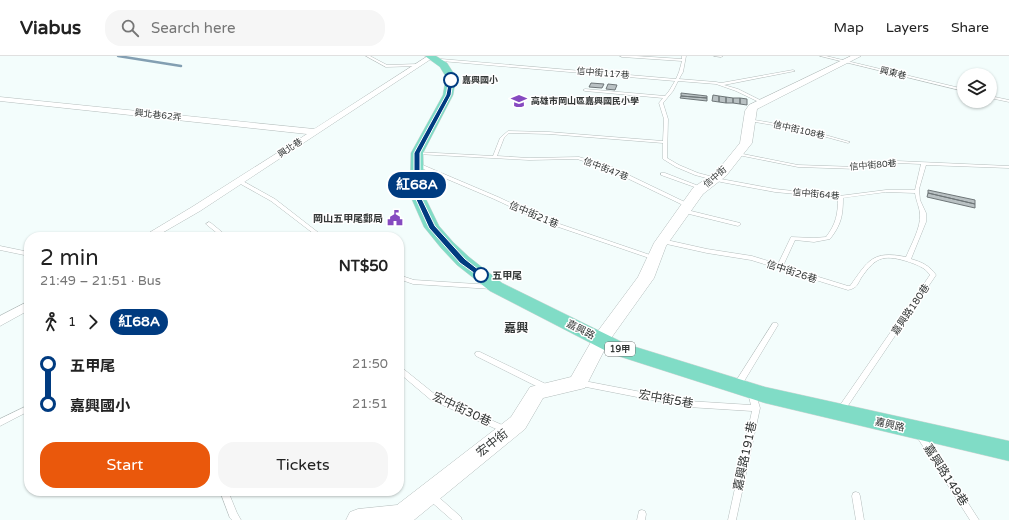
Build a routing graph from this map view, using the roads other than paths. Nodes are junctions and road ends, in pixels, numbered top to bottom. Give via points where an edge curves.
1 (368, 56) edge
2 (622, 56) edge
3 (716, 56) edge
4 (721, 56) edge
5 (822, 56) edge
6 (857, 56) edge
7 (684, 58) edge
8 (438, 59) edge
9 (845, 62) junction
10 (418, 65) junction
11 (793, 71) dead end
12 (677, 78) junction
13 (720, 84) junction
14 (957, 88) edge
15 (585, 90) dead end
16 (666, 97) junction
17 (997, 98) edge
18 (0, 99) edge
19 (1009, 101) edge
20 (761, 102) junction
21 (749, 120) junction
22 (315, 132) junction
23 (665, 142) junction
24 (848, 142) dead end
25 (738, 154) junction
26 (495, 156) junction
27 (417, 158) junction
28 (924, 164) junction
29 (1009, 168) edge
30 (663, 174) dead end
31 (714, 179) junction
32 (238, 181) junction
33 (702, 188) junction
34 (918, 192) junction
35 (840, 197) junction
36 (685, 208) junction
37 (209, 224) dead end
38 (738, 224) dead end
39 (156, 232) edge
40 (219, 232) edge
41 (315, 232) edge
42 (662, 241) junction
43 (0, 248) edge
44 (24, 253) edge
45 (654, 258) junction
46 (908, 260) junction
47 (779, 267) junction
48 (404, 279) edge
49 (496, 287) junction
50 (24, 308) edge
51 (0, 322) edge
52 (775, 325) dead end
53 (601, 339) junction
54 (478, 354) dead end
55 (404, 373) edge
56 (578, 383) junction
57 (550, 389) junction
58 (748, 396) junction
59 (24, 411) edge
60 (839, 412) junction
61 (0, 423) edge
62 (917, 430) junction
63 (508, 431) junction
64 (1009, 451) edge
65 (428, 494) junction
66 (226, 496) edge
67 (856, 496) dead end
68 (237, 520) edge
69 (358, 520) edge
70 (458, 520) edge
71 (732, 520) edge
72 (860, 520) edge
73 (975, 520) edge

1 - 10 lane via 386,66
2 - 7 lane
3 - 4 lane
5 - 9 lane, 興東巷
6 - 9 street, 信中街
7 - 12 lane
8 - 10 street, 興北巷
8 - 12 lane, 信中街117巷
8 - 27 main road, 嘉興路 / 19甲 via 451,77 448,95
9 - 14 lane, 興東巷
9 - 20 street, 信中街
10 - 22 street, 興北巷
11 - 13 lane
12 - 13 lane, 信中街117巷
12 - 16 lane
13 - 20 lane, 信中街117巷
15 - 16 lane
16 - 23 lane via 662,103 666,119
17 - 19 lane
18 - 22 street, 興北巷62弄
20 - 21 street, 信中街 via 750,111
21 - 24 lane, 信中街108巷 via 797,128
21 - 25 street, 信中街 via 748,137
22 - 32 street, 興北巷
23 - 26 lane via 508,132 502,138
23 - 31 lane, 信中街64巷 via 667,160 686,170
25 - 28 lane, 信中街80巷 via 798,166 857,168 897,162
25 - 31 street, 信中街
26 - 27 lane, 信中街47巷
26 - 36 lane, 信中街47巷 via 529,159 577,158 610,168
27 - 45 lane, 信中街21巷 via 543,220
27 - 49 main road, 嘉興路 / 19甲 via 417,195 432,227 463,261
28 - 29 lane, 信中街80巷
28 - 34 lane
30 - 33 lane
31 - 33 street, 信中街
31 - 35 lane, 信中街64巷 via 810,195
32 - 39 street, 興北巷
32 - 41 lane via 273,200
33 - 36 street, 信中街
34 - 35 lane, 信中街64巷 via 876,192
34 - 46 lane via 923,222
35 - 47 lane via 840,217 837,227 828,238 793,238
36 - 38 lane, 信中街47巷
36 - 42 street, 信中街
37 - 40 lane
42 - 45 street, 信中街
42 - 47 lane, 信中街26巷 via 752,258
43 - 44 lane
45 - 53 street, 信中街 via 646,278
46 - 47 lane, 信中街26巷 via 884,256 877,258 852,287 848,288
46 - 60 lane, 嘉興路180巷 via 924,265 933,275
48 - 49 lane via 413,282
49 - 53 main road, 嘉興路 / 19甲
50 - 51 street
52 - 58 lane
53 - 56 street
53 - 58 main road, 嘉興路 / 19甲 via 619,349
54 - 57 lane
55 - 63 lane, 宏中街30巷 via 434,398
56 - 57 street, 宏中街
56 - 58 lane, 宏中街5巷 via 688,404
57 - 63 street, 宏中街 via 537,392 518,423
58 - 60 main road, 嘉興路 / 19甲
58 - 71 lane, 嘉興路191巷
59 - 61 lane
60 - 62 main road, 嘉興路 / 19甲
62 - 64 main road, 嘉興路 / 19甲
62 - 73 lane, 嘉興路149巷
63 - 65 street, 宏中街
65 - 69 street, 宏中街 via 402,515
65 - 70 lane
66 - 68 lane
67 - 72 lane

